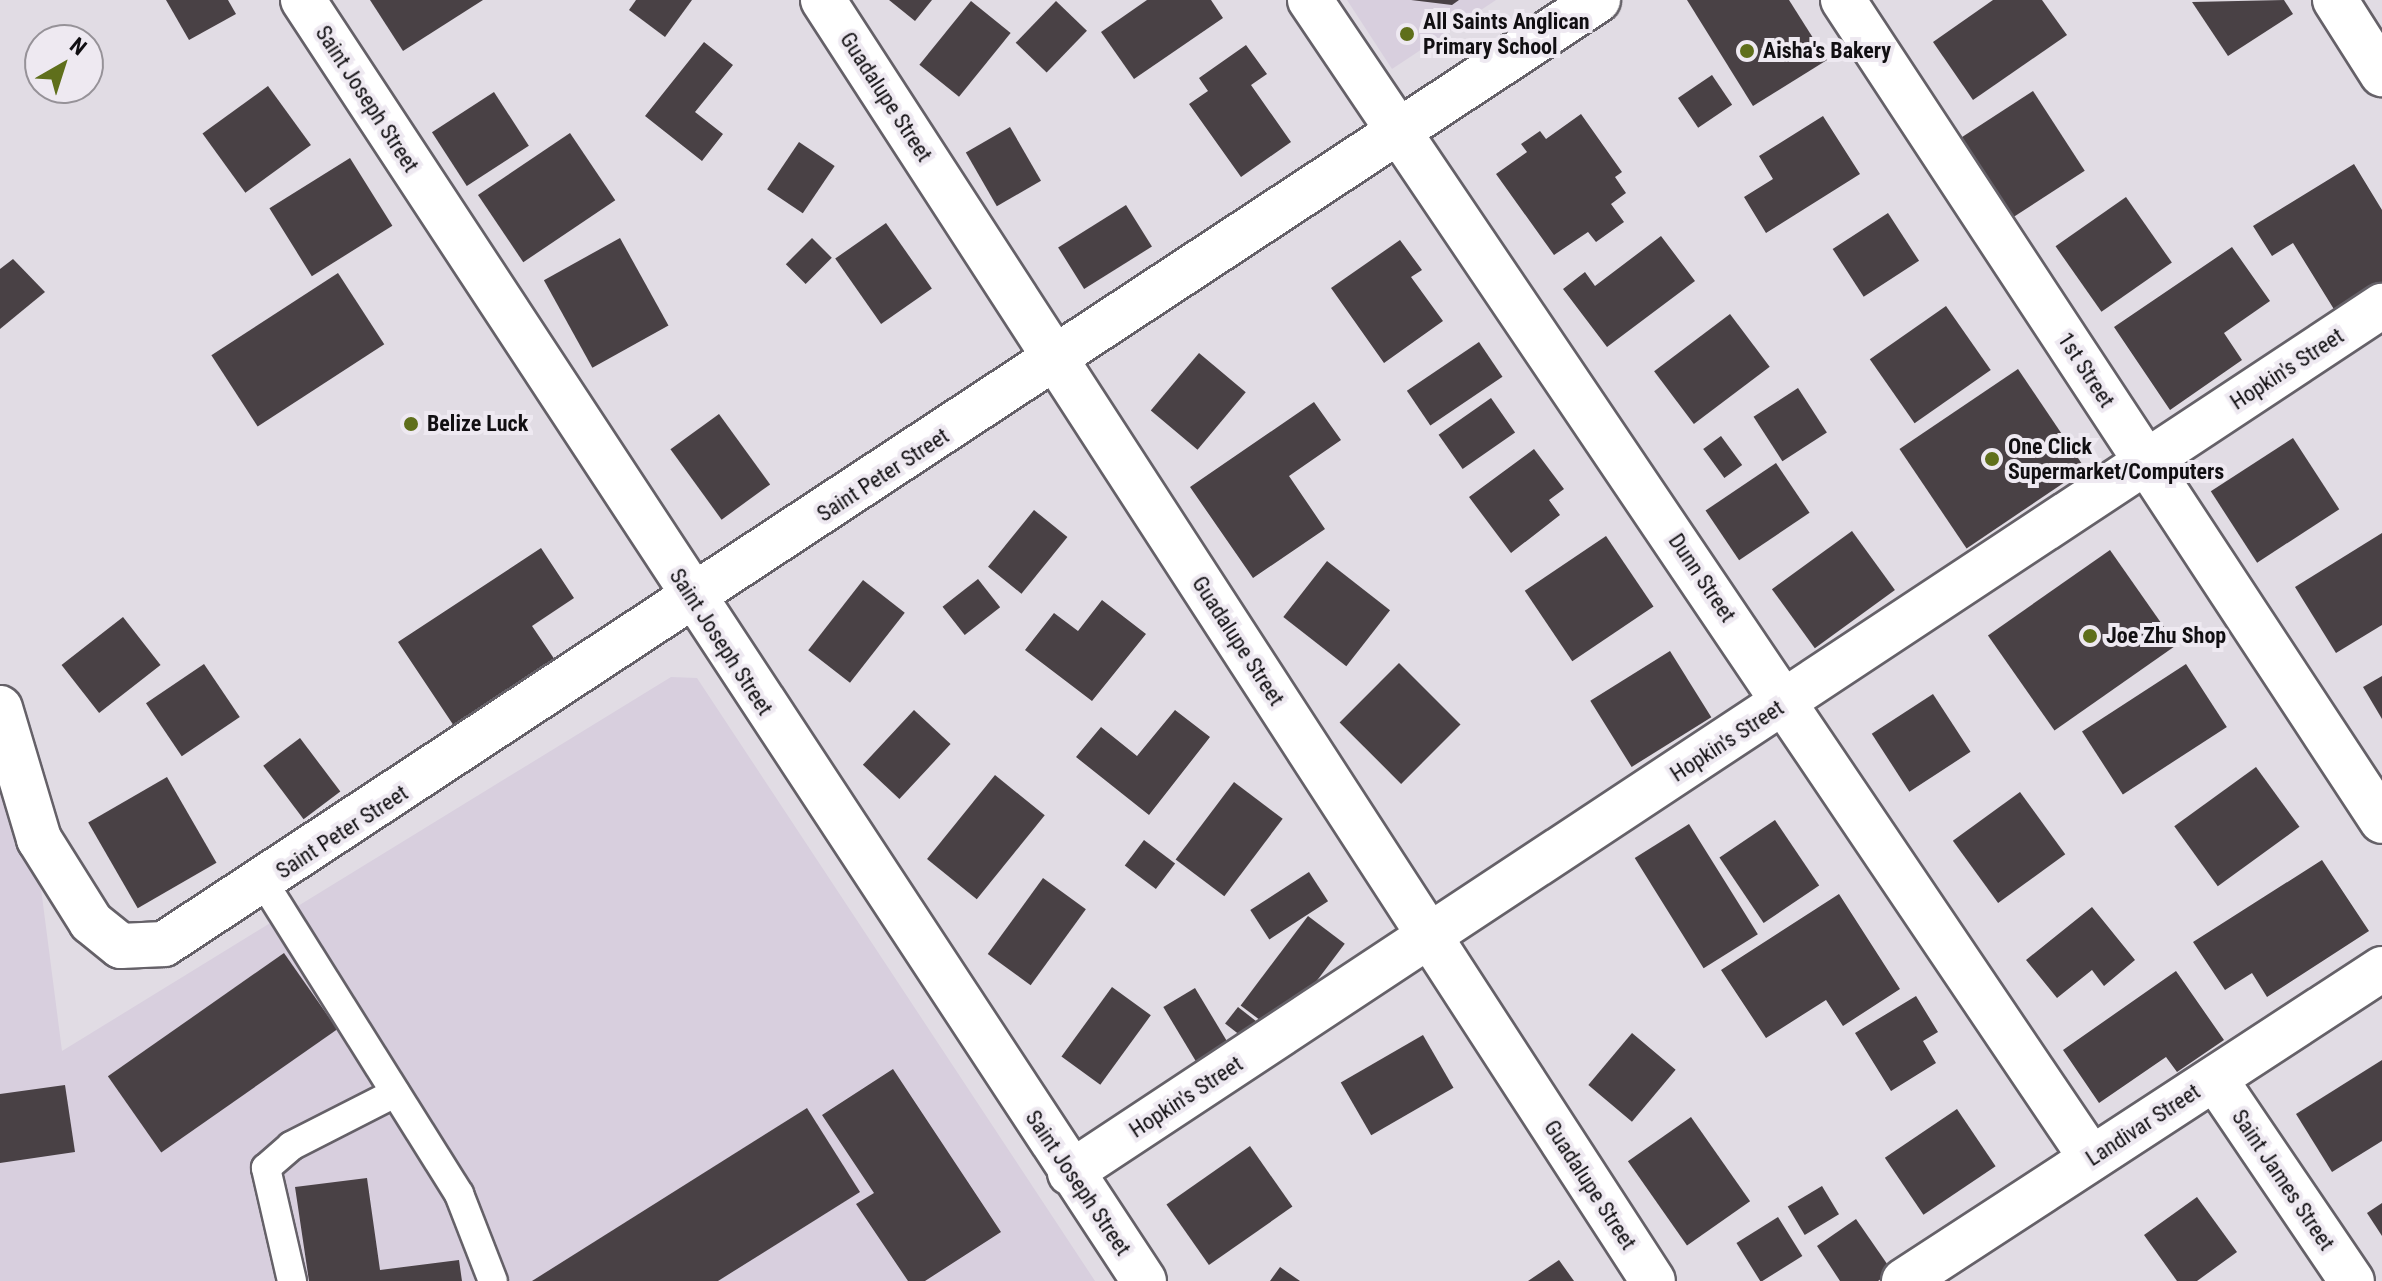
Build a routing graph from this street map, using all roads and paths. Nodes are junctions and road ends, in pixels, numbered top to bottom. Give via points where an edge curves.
1 (303, 0) edge
2 (823, 0) edge
3 (1310, 0) edge
4 (1598, 0) edge
5 (1843, 0) edge
6 (2335, 0) edge
7 (2382, 74) edge
8 (1401, 131) junction
9 (2382, 306) edge
10 (1056, 360) junction
11 (2146, 462) junction
12 (693, 600) junction
13 (1786, 703) junction
14 (0, 708) edge
15 (2382, 821) edge
16 (264, 883) junction
17 (1429, 936) junction
18 (2382, 969) edge
19 (2215, 1079) junction
20 (395, 1093) junction
21 (2091, 1158) junction
22 (1070, 1173) junction
23 (292, 1281) edge
24 (493, 1281) edge
25 (1144, 1281) edge
26 (1653, 1281) edge
27 (1904, 1281) edge
28 (2352, 1281) edge

1 - 12 street, Saint Joseph Street
2 - 10 street, Guadalupe Street
3 - 8 street, Dunn Street
4 - 8 street, Saint Peter Street
5 - 11 street, 1st Street
6 - 7 street
8 - 10 street, Saint Peter Street
8 - 13 street, Dunn Street
9 - 11 street, Hopkin's Street
10 - 12 street, Saint Peter Street
10 - 17 street, Guadalupe Street
11 - 13 street, Hopkin's Street
11 - 15 street, 1st Street
12 - 16 street, Saint Peter Street
12 - 22 street, Saint Joseph Street
13 - 17 street, Hopkin's Street
13 - 21 street, Dunn Street
14 - 16 street, Saint Peter Street via 39,839 91,922 121,946 164,944
16 - 20 lane
17 - 22 street, Hopkin's Street
17 - 26 street, Guadalupe Street
18 - 19 street, Landivar Street
19 - 21 street, Landivar Street
19 - 28 street, Saint James Street
20 - 23 lane via 291,1146 266,1168
20 - 24 lane via 459,1194
21 - 27 street, Landivar Street
22 - 25 street, Saint Joseph Street

